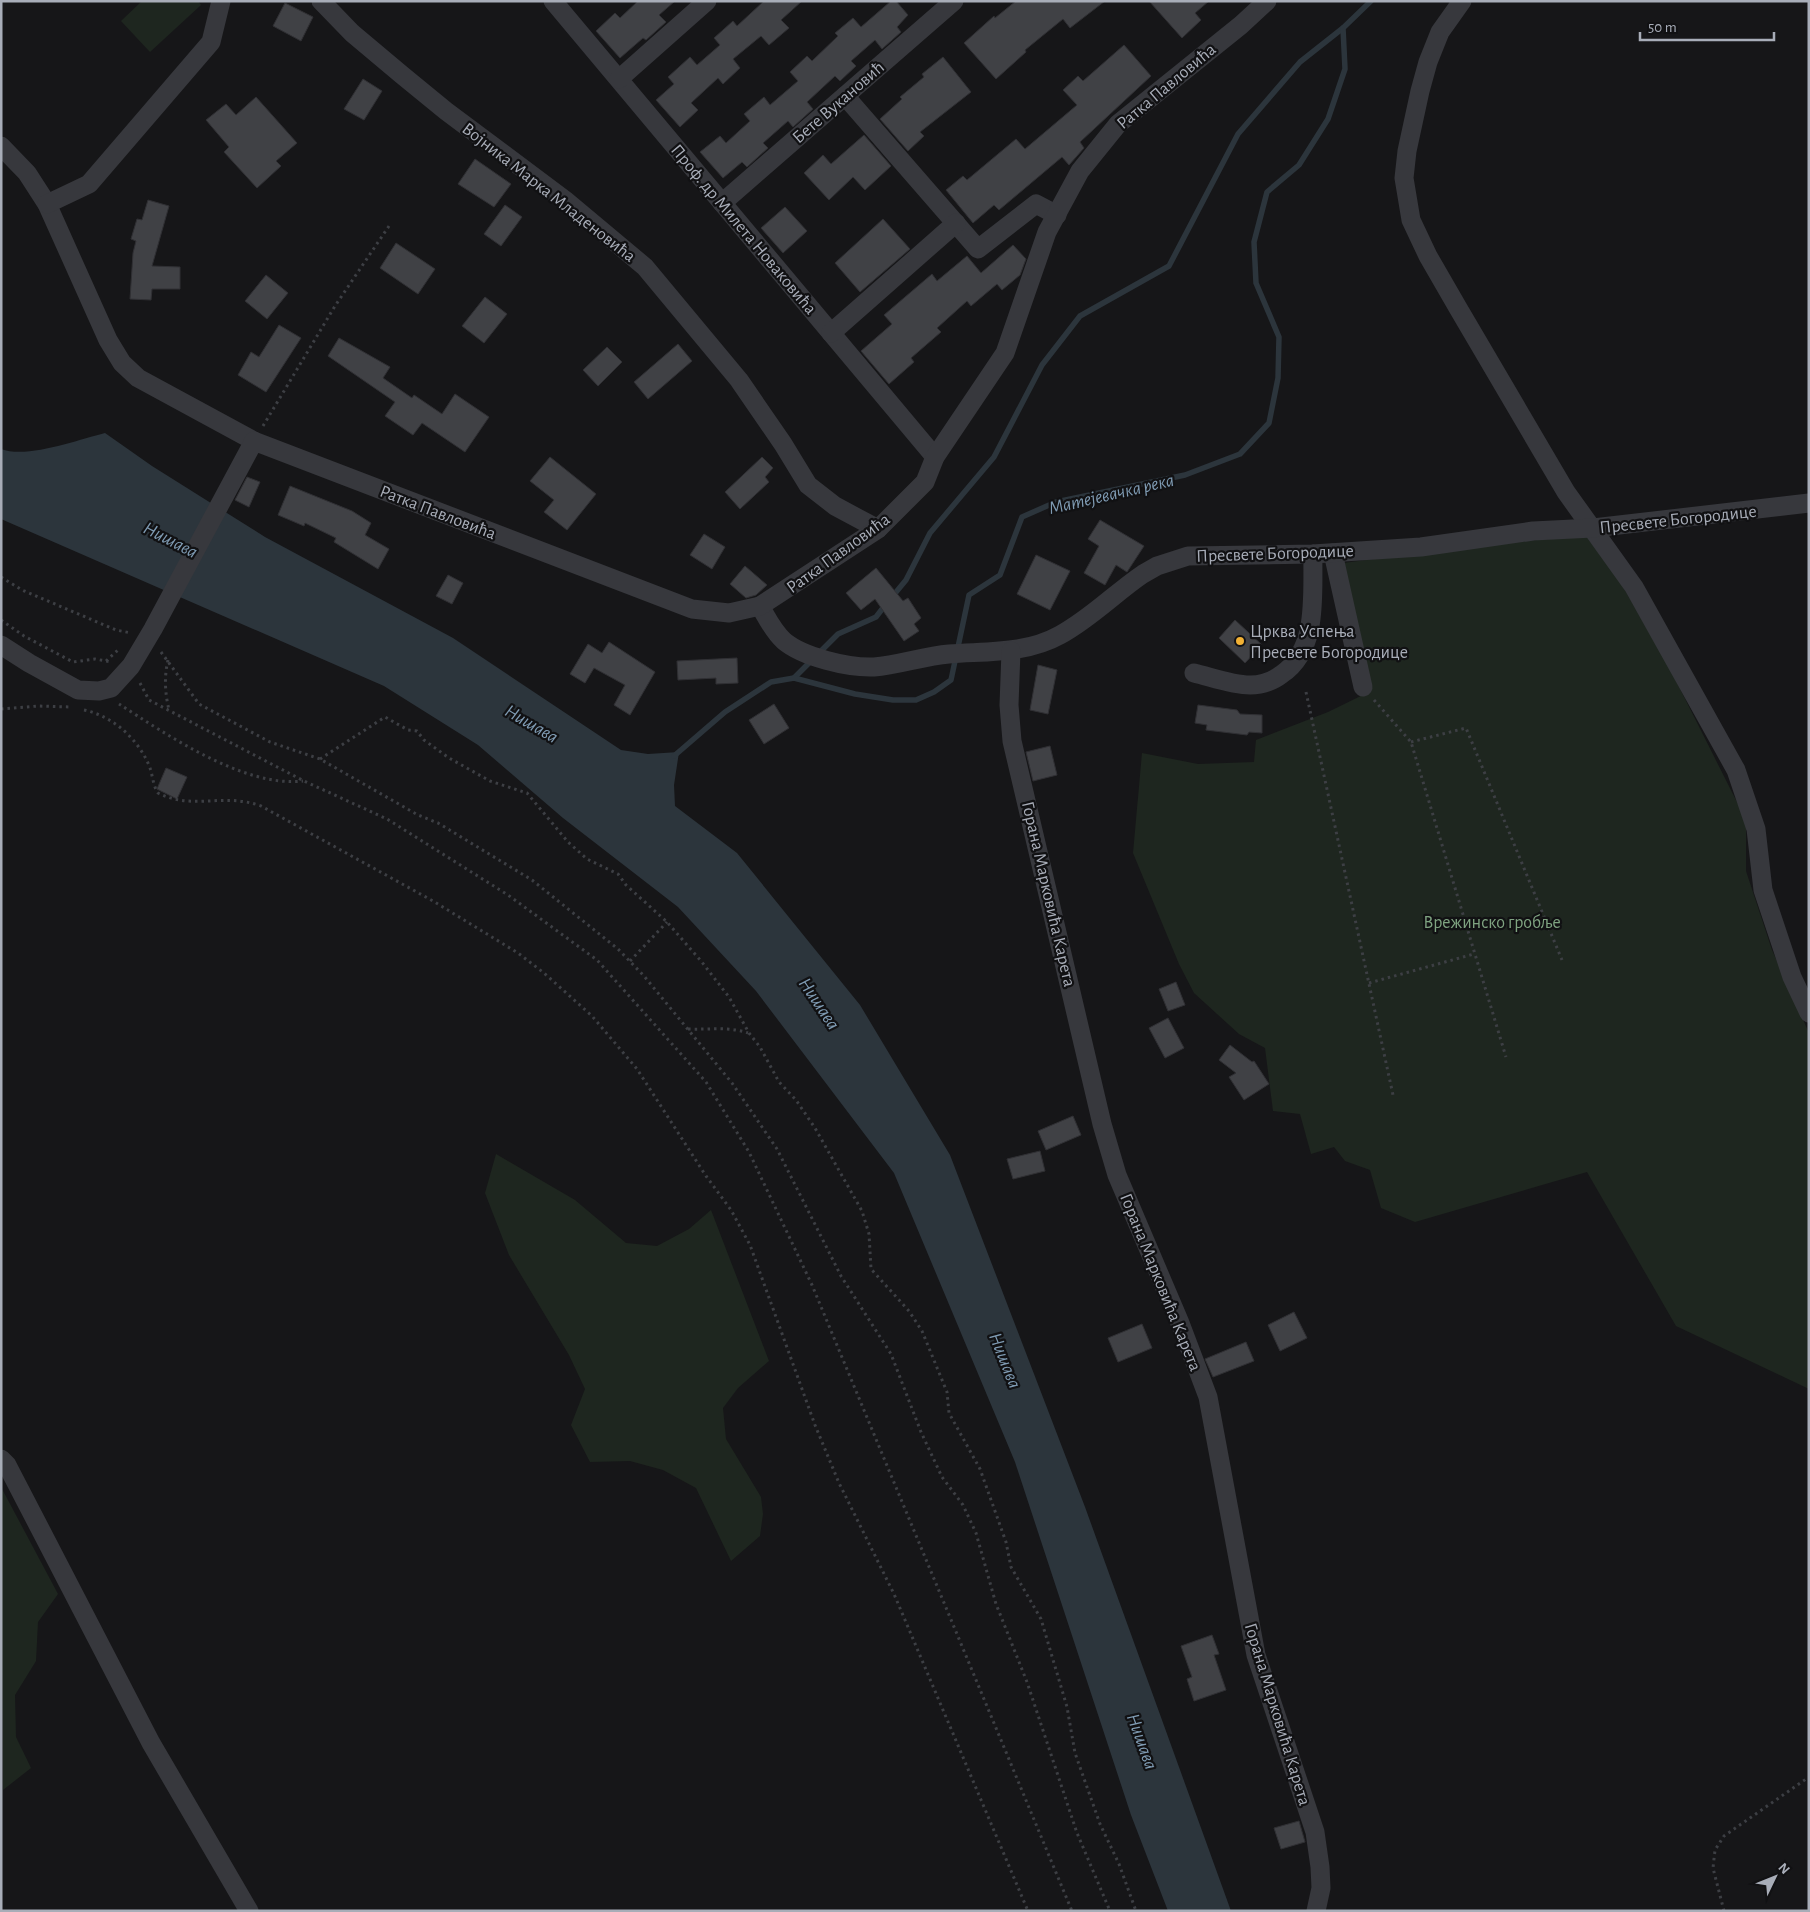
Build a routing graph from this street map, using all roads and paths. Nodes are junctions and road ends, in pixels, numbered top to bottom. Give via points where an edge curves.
1 (221, 1) edge
2 (320, 1) edge
3 (553, 1) edge
4 (707, 1) edge
5 (954, 1) edge
6 (1267, 1) edge
7 (1462, 1) edge
8 (619, 80) junction
9 (845, 96) junction
10 (1, 146) edge
11 (722, 203) junction
12 (47, 204) junction
13 (1057, 215) junction
14 (956, 224) junction
15 (389, 226) dead end
16 (830, 333) junction
17 (254, 441) junction
18 (935, 457) junction
19 (1809, 503) edge
20 (1593, 528) junction
21 (878, 529) junction
22 (1333, 553) junction
23 (1314, 554) junction
24 (1, 577) edge
25 (760, 606) junction
26 (1, 620) edge
27 (151, 633) junction
28 (1, 645) edge
29 (1011, 651) junction
30 (168, 660) junction
31 (131, 666) junction
32 (1194, 673) dead end
33 (1362, 687) joint
34 (99, 692) junction
35 (1306, 692) dead end
36 (1, 709) edge
37 (169, 710) junction
38 (1411, 742) junction
39 (320, 759) junction
40 (304, 781) junction
41 (667, 922) junction
42 (1474, 954) junction
43 (1562, 960) dead end
44 (630, 961) junction
45 (1369, 983) junction
46 (1809, 1013) edge
47 (687, 1029) junction
48 (749, 1033) junction
49 (1506, 1057) dead end
50 (1393, 1095) dead end
51 (1, 1459) edge
52 (1809, 1777) edge
53 (250, 1911) edge
54 (1028, 1911) edge
55 (1072, 1911) edge
56 (1110, 1911) edge
57 (1136, 1911) edge
58 (1316, 1911) edge
59 (1724, 1911) edge

1 - 12 street via 211,42 89,184
2 - 21 street, Војника Марка Младеновића via 409,81 565,200 645,268 739,380 808,485 835,506
3 - 8 street, Проф. др Милета Новаковића
4 - 8 street
5 - 9 street, Бете Вукановић
6 - 13 street, Ратка Павловића via 1118,124 1080,171
7 - 20 street via 1440,32 1420,91 1407,151 1404,178 1407,206 1428,256 1458,308 1566,492
8 - 11 street, Проф. др Милета Новаковића
9 - 11 street, Бете Вукановић
9 - 14 street
10 - 12 street, Ратка Павловића via 28,173
11 - 16 street, Проф. др Милета Новаковића
12 - 17 street, Ратка Павловића via 108,340 122,363 138,378
13 - 14 street via 1036,204 978,250
13 - 18 street, Ратка Павловића via 1005,353
14 - 16 street
15 - 17 path via 335,306
16 - 18 street, Проф. др Милета Новаковића
17 - 25 street, Ратка Павловића via 692,609 730,613
17 - 27 street
18 - 21 street, Ратка Павловића via 925,482
19 - 20 street, Пресвете Богородице
20 - 22 street, Пресвете Богородице via 1533,531 1421,547
20 - 46 street via 1634,586 1736,770 1756,829 1763,890 1792,977
21 - 25 street, Ратка Павловића
22 - 23 street, Пресвете Богородице
22 - 33 street
23 - 29 street, Пресвете Богородице via 1202,555 1171,561 1143,574 1059,636
23 - 32 street via 1309,629 1300,658 1290,669 1264,683 1249,685
24 - 27 path via 22,590 116,630
25 - 29 street, Пресвете Богородице via 784,641 816,657 861,666 875,667 954,654
26 - 31 path via 73,662 95,659
27 - 30 path
27 - 31 street
28 - 34 street via 78,690
29 - 58 street, Горана Марковића Карета via 1009,706 1012,741 1102,1124 1117,1175 1208,1398 1256,1655 1315,1832 1320,1867
30 - 37 path via 166,695
30 - 39 path via 200,704 270,742
31 - 34 street via 111,688
31 - 37 path via 149,700
33 - 38 path
34 - 40 path via 176,740 217,761 279,782
35 - 45 path
36 - 54 path via 61,706 94,712 108,719 132,738 141,751 149,764 158,793 176,801 227,798 261,806 425,896 518,953 569,994 616,1042 657,1097 695,1160 731,1210 750,1246 832,1466 894,1594
37 - 40 path
38 - 42 path
38 - 43 path via 1466,728
39 - 41 path via 385,718 417,731 449,758 490,780 527,793 568,842 587,858 618,874
39 - 44 path via 418,815 438,823 532,880
40 - 55 path via 387,819 508,895 597,960 706,1082 748,1152 812,1285
41 - 44 path
41 - 48 path via 701,960
42 - 45 path
42 - 49 path
44 - 47 path
45 - 50 path
47 - 48 path via 730,1027
47 - 56 path via 732,1082 777,1149 841,1276 891,1354 904,1381 921,1432 942,1477 963,1505 976,1533 996,1604 1027,1682 1077,1833
48 - 57 path via 779,1082 815,1128 862,1211 870,1234 871,1269 909,1311 925,1338 947,1392 949,1414 980,1469 1006,1542 1011,1567 1041,1619 1066,1707 1075,1753
51 - 53 street via 7,1465 151,1743
52 - 59 path via 1724,1836 1715,1850 1713,1868

